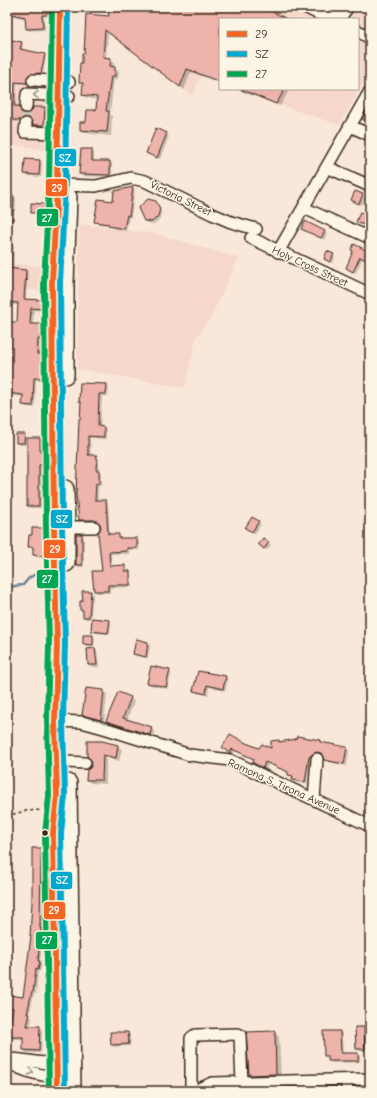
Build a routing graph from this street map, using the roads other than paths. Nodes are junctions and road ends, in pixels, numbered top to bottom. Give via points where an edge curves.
1 (60, 7) edge
2 (71, 7) edge
3 (305, 7) edge
4 (330, 7) edge
5 (348, 7) edge
6 (327, 18) edge
7 (338, 18) edge
8 (340, 18) edge
9 (359, 32) edge
10 (370, 38) edge
11 (33, 80) dead end
12 (63, 89) junction
13 (370, 91) edge
14 (26, 107) tunnel mouth
15 (26, 124) dead end
16 (350, 126) junction
17 (57, 133) junction
18 (370, 135) edge
19 (327, 166) junction
20 (62, 185) junction
21 (370, 186) edge
22 (304, 208) junction
23 (253, 233) joint
24 (370, 238) edge
25 (278, 252) junction
26 (370, 294) edge
27 (60, 527) junction
28 (94, 527) dead end
29 (61, 721) junction
30 (317, 759) dead end
31 (67, 762) junction
32 (85, 762) dead end
33 (314, 799) junction
34 (370, 826) edge
35 (7, 1060) edge
36 (60, 1075) edge
37 (370, 1079) edge
38 (242, 1083) junction
39 (347, 1085) edge
40 (72, 1091) edge
41 (191, 1091) edge
42 (196, 1091) edge

1 - 12 highway
2 - 12 highway
3 - 6 street
4 - 7 street
5 - 8 street
9 - 10 street
11 - 12 street
12 -> 14 street via 27,94
12 - 17 highway
12 - 20 highway
13 - 16 street
15 - 17 street via 25,132
16 - 18 street
16 - 19 street
17 - 20 highway
19 - 21 street
19 - 22 street
20 - 23 street, Victoria Street via 96,186 131,178 146,181
20 - 27 highway via 59,283
22 - 24 street
22 - 25 street
23 - 25 street, Holy Cross Street
25 - 26 street, Holy Cross Street
27 - 28 street
27 - 29 highway via 66,569 68,674
29 - 31 highway
29 - 33 street, Ramona S. Tirona Avenue via 82,722 190,754 230,760
29 - 36 highway via 53,833
30 - 33 street
31 - 32 street
31 - 36 highway
33 - 34 street, Ramona S. Tirona Avenue
35 - 36 street via 20,1069 46,1076
36 - 40 highway
37 - 39 street
38 - 39 street
38 - 41 street via 242,1037 238,1034 195,1035 191,1038
38 - 42 street via 212,1084

